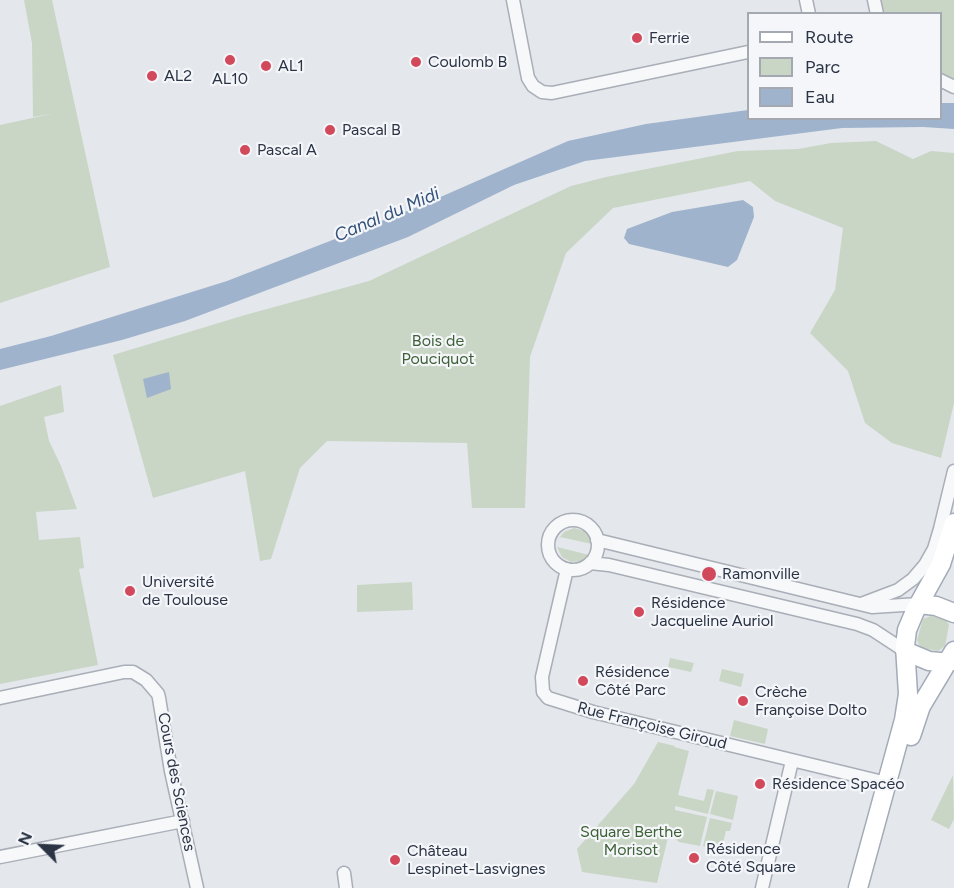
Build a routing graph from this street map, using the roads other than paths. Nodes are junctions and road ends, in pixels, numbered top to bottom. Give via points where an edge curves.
1 (513, 0) edge
2 (747, 52) edge
3 (954, 471) edge
4 (954, 523) edge
5 (597, 540) junction
6 (590, 563) junction
7 (567, 570) junction
8 (919, 604) junction
9 (860, 605) junction
10 (954, 613) edge
11 (905, 651) junction
12 (952, 658) edge
13 (0, 698) edge
14 (792, 760) junction
15 (887, 783) junction
16 (183, 821) junction
17 (0, 857) edge
18 (344, 873) dead end
19 (198, 888) edge
20 (346, 888) edge
21 (762, 888) edge
22 (858, 888) edge
23 (868, 888) edge

1 - 2 street via 528,78 542,92
3 - 9 street via 938,536 925,565 898,590
4 - 8 main road via 941,564
5 - 6 street via 597,551
5 - 7 street via 582,522 568,521 554,530 549,540 550,555
5 - 9 street
6 - 7 street
6 - 11 street via 857,624
7 - 14 street, Rue Françoise Giroud via 542,677 543,692 548,698
8 - 9 street
8 - 10 main road
8 - 11 main road via 907,630
11 - 12 main road via 929,661
11 - 15 main road via 907,703
12 - 23 main road via 916,718
13 - 16 street, Cours des Sciences via 124,672 133,672 146,680 158,694
14 - 15 street, Rue Françoise Giroud
14 - 21 street
15 - 22 main road
16 - 17 street
16 - 19 street, Cours des Sciences
18 - 20 street

